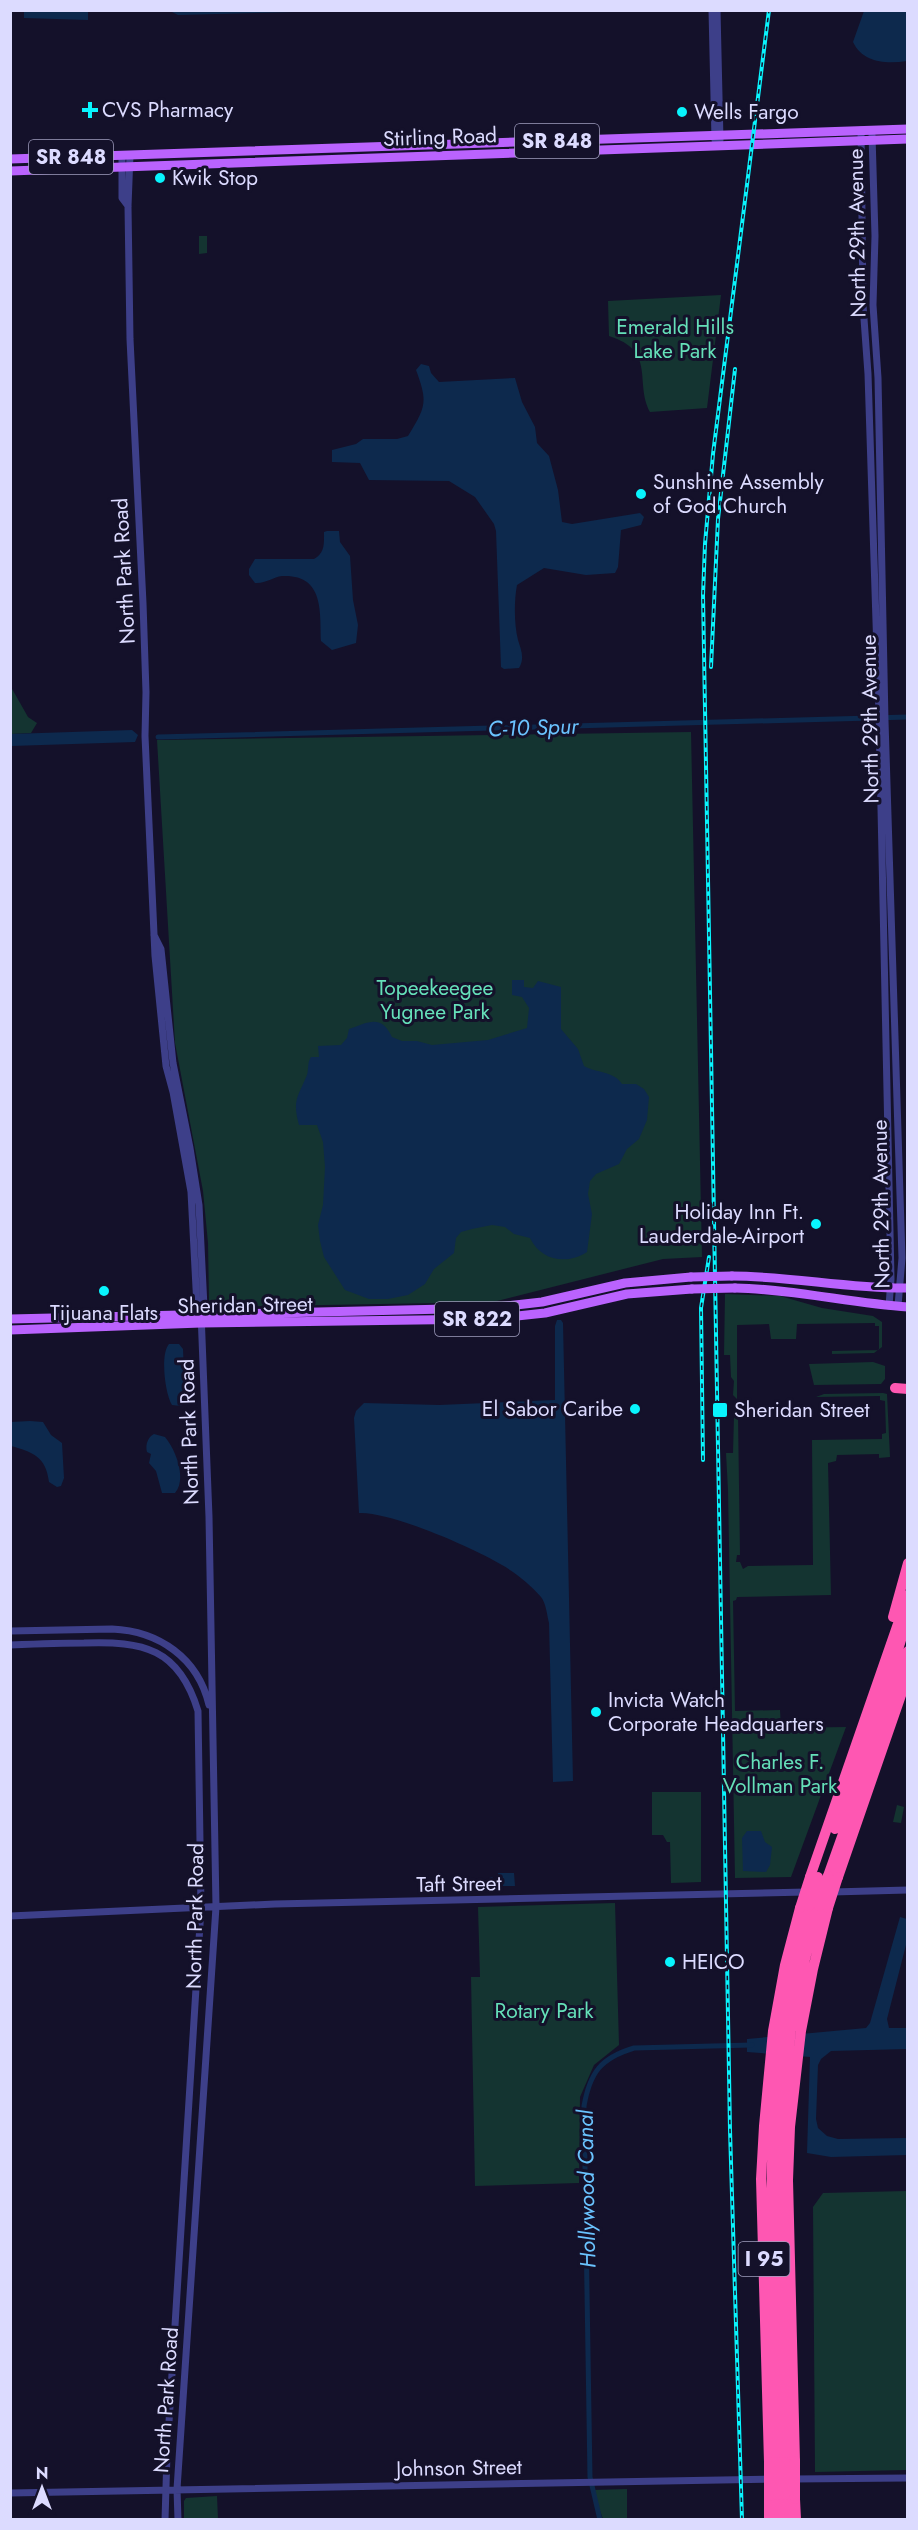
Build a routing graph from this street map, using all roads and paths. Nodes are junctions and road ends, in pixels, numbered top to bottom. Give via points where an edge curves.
1 (712, 10) edge
2 (717, 10) edge
3 (908, 129) edge
4 (718, 135) junction
5 (861, 135) junction
6 (872, 135) junction
7 (908, 139) edge
8 (718, 145) junction
9 (287, 150) junction
10 (304, 150) junction
11 (126, 155) junction
12 (10, 159) edge
13 (271, 161) junction
14 (290, 161) junction
15 (126, 166) junction
16 (10, 171) edge
17 (882, 717) junction
18 (890, 1288) junction
19 (904, 1288) edge
20 (898, 1306) edge
21 (201, 1318) junction
22 (12, 1320) edge
23 (10, 1330) edge
24 (895, 1388) dead end
25 (908, 1389) edge
26 (908, 1563) edge
27 (908, 1595) edge
28 (908, 1617) edge
29 (10, 1632) edge
30 (10, 1644) edge
31 (908, 1651) edge
32 (211, 1669) junction
33 (908, 1674) edge
34 (201, 1682) junction
35 (191, 1690) junction
36 (908, 1696) edge
37 (211, 1710) junction
38 (864, 1725) junction
39 (888, 1733) junction
40 (824, 1877) junction
41 (908, 1890) edge
42 (216, 1907) junction
43 (814, 1907) junction
44 (201, 1908) junction
45 (10, 1916) edge
46 (787, 2031) junction
47 (782, 2058) junction
48 (781, 2462) junction
49 (908, 2478) edge
50 (177, 2489) junction
51 (166, 2490) junction
52 (10, 2493) edge
53 (782, 2496) junction
54 (165, 2520) edge
55 (178, 2520) edge
56 (769, 2520) edge
57 (778, 2520) edge
58 (786, 2520) edge
59 (796, 2520) edge

1 - 4 street
2 - 4 street
3 - 6 main road, Stirling Road / SR 848
4 - 5 main road, Stirling Road / SR 848
4 - 8 street
4 - 10 main road, Stirling Road / SR 848
5 - 6 main road, Stirling Road / SR 848
5 - 8 main road, Stirling Road / SR 848
5 - 17 street, North 29th Avenue via 863,305
6 - 7 main road, Stirling Road / SR 848
6 - 17 street, North 29th Avenue
8 - 14 main road, Stirling Road / SR 848
9 - 10 main road, Stirling Road / SR 848
9 - 11 main road, Stirling Road / SR 848
9 - 13 main road
10 - 14 main road
11 - 12 main road, Stirling Road / SR 848
11 - 15 street, North Park Road
13 - 14 main road, Stirling Road / SR 848
13 - 15 main road, Stirling Road / SR 848
15 - 16 main road, Stirling Road / SR 848
15 - 21 street, North Park Road via 122,198 128,206 132,403 154,935 166,1066 191,1192 197,1307
17 - 18 street, North 29th Avenue
17 - 19 street, North 29th Avenue
18 - 19 main road, Sheridan Street / SR 822
18 - 20 street, North 29th Avenue
18 - 21 main road, Sheridan Street / SR 822, bridge via 779,1277 691,1276 625,1283 521,1306
19 - 20 street, North 29th Avenue
20 - 21 main road, Sheridan Street / SR 822, bridge via 735,1288 627,1294 545,1313 501,1318
21 - 22 main road, Sheridan Street / SR 822
21 - 23 main road, Sheridan Street / SR 822
21 - 32 street, North Park Road
24 - 25 highway
26 - 38 highway
27 - 38 highway, I 95
28 - 40 highway
29 - 34 street via 140,1632 167,1644 184,1658
30 - 35 street, North Park Road via 137,1645 172,1664
31 - 40 highway
32 - 34 street
32 - 37 street, North Park Road
33 - 39 highway, I 95
34 - 35 street
34 - 37 street
35 - 44 street, North Park Road via 198,1711
36 - 39 highway
37 - 42 street, North Park Road
38 - 40 highway, I 95
39 - 40 highway, I 95
40 - 43 highway, I 95, bridge
40 - 43 highway, I 95, bridge
41 - 42 street, Taft Street
42 - 44 street, Taft Street
42 - 50 street, North Park Road
43 - 46 highway, I 95 via 813,1969
43 - 46 highway, I 95 via 785,1965
44 - 45 street, Taft Street
44 - 51 street, North Park Road
46 - 47 highway, I 95
46 - 47 highway, I 95
47 - 48 highway, I 95 via 790,2127
47 - 48 highway, I 95 via 761,2179
48 - 53 highway, I 95, bridge
48 - 53 highway, I 95, bridge
49 - 50 street, Johnson Street
50 - 51 street, Johnson Street
50 - 55 street, North Park Road
51 - 52 street, Johnson Street
51 - 54 street, North Park Road
53 - 56 highway, I 95
53 - 57 highway
53 - 58 highway
53 - 59 highway, I 95

